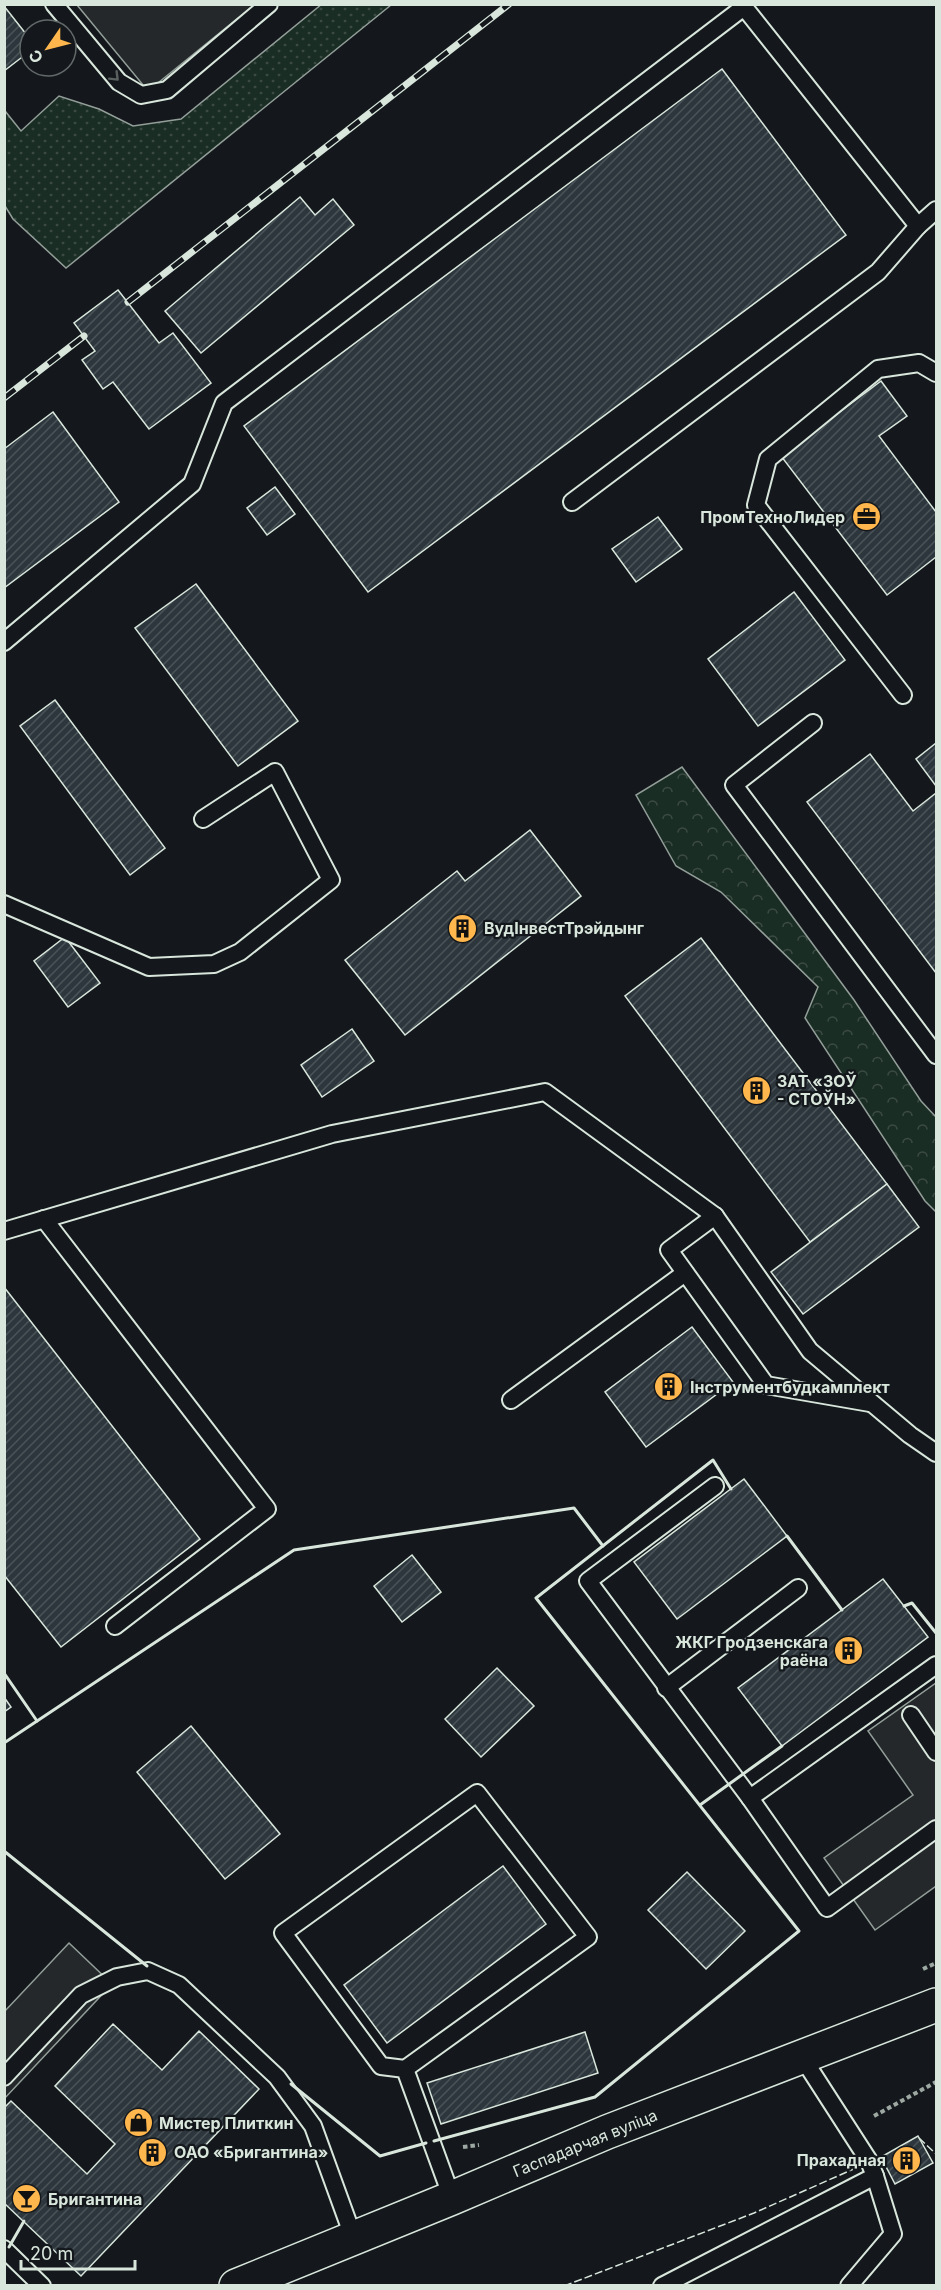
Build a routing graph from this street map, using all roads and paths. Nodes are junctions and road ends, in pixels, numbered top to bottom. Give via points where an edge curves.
1 (54, 4) edge
2 (269, 4) edge
3 (936, 210) edge
4 (918, 226) junction
5 (936, 373) edge
6 (572, 502) dead end
7 (4, 642) edge
8 (903, 694) dead end
9 (813, 723) dead end
10 (203, 819) dead end
11 (4, 904) edge
12 (936, 1055) edge
13 (715, 1216) junction
14 (44, 1219) junction
15 (4, 1231) edge
16 (685, 1273) junction
17 (511, 1400) dead end
18 (873, 1404) junction
19 (936, 1453) edge
20 (715, 1486) dead end
21 (798, 1588) dead end
22 (115, 1626) dead end
23 (936, 1665) edge
24 (666, 1688) junction
25 (911, 1715) dead end
26 (936, 1752) edge
27 (750, 1798) junction
28 (936, 1829) edge
29 (936, 2005) edge
30 (802, 2057) junction
31 (405, 2069) junction
32 (4, 2076) edge
33 (936, 2082) edge
34 (849, 2131) junction
35 (480, 2145) dead end
36 (435, 2152) junction
37 (875, 2176) junction
38 (452, 2198) junction
39 (354, 2239) junction
40 (4, 2249) edge
41 (42, 2286) edge
42 (236, 2286) edge
43 (662, 2286) edge
44 (849, 2286) edge

1 -> 2 lane via 118,82 141,95 167,90
3 - 4 lane
4 - 6 lane via 878,272
4 - 7 lane via 744,7 224,403 192,484
5 - 8 lane via 919,363 878,369 768,459 756,505
9 - 12 lane via 734,785
10 - 11 lane via 275,772 331,880 240,952 214,964 149,968
13 - 14 lane via 545,1092 332,1134
13 - 16 lane via 669,1250
13 - 18 lane via 810,1351
14 - 15 lane
14 - 22 lane via 267,1509
16 - 17 lane
16 - 18 lane via 766,1385
18 - 19 lane
20 - 24 lane via 588,1581
21 - 24 lane
23 - 27 lane
24 - 27 lane
25 - 26 lane
27 - 28 lane via 826,1908
29 - 30 street, Гаспадарчая вуліца
30 - 34 lane
30 - 38 street, Гаспадарчая вуліца via 607,2132
31 - 31 lane via 588,1937 477,1793 283,1933 381,2066
31 - 36 lane
32 - 39 lane via 81,1995 117,1977 148,1971 179,1985 277,2077 313,2126
33 - 34 path
34 - 37 lane
35 - 36 path
36 - 38 lane
37 - 43 lane
37 - 44 lane via 893,2234
38 - 39 street, Гаспадарчая вуліца
39 - 42 street, Гаспадарчая вуліца
40 - 41 lane

